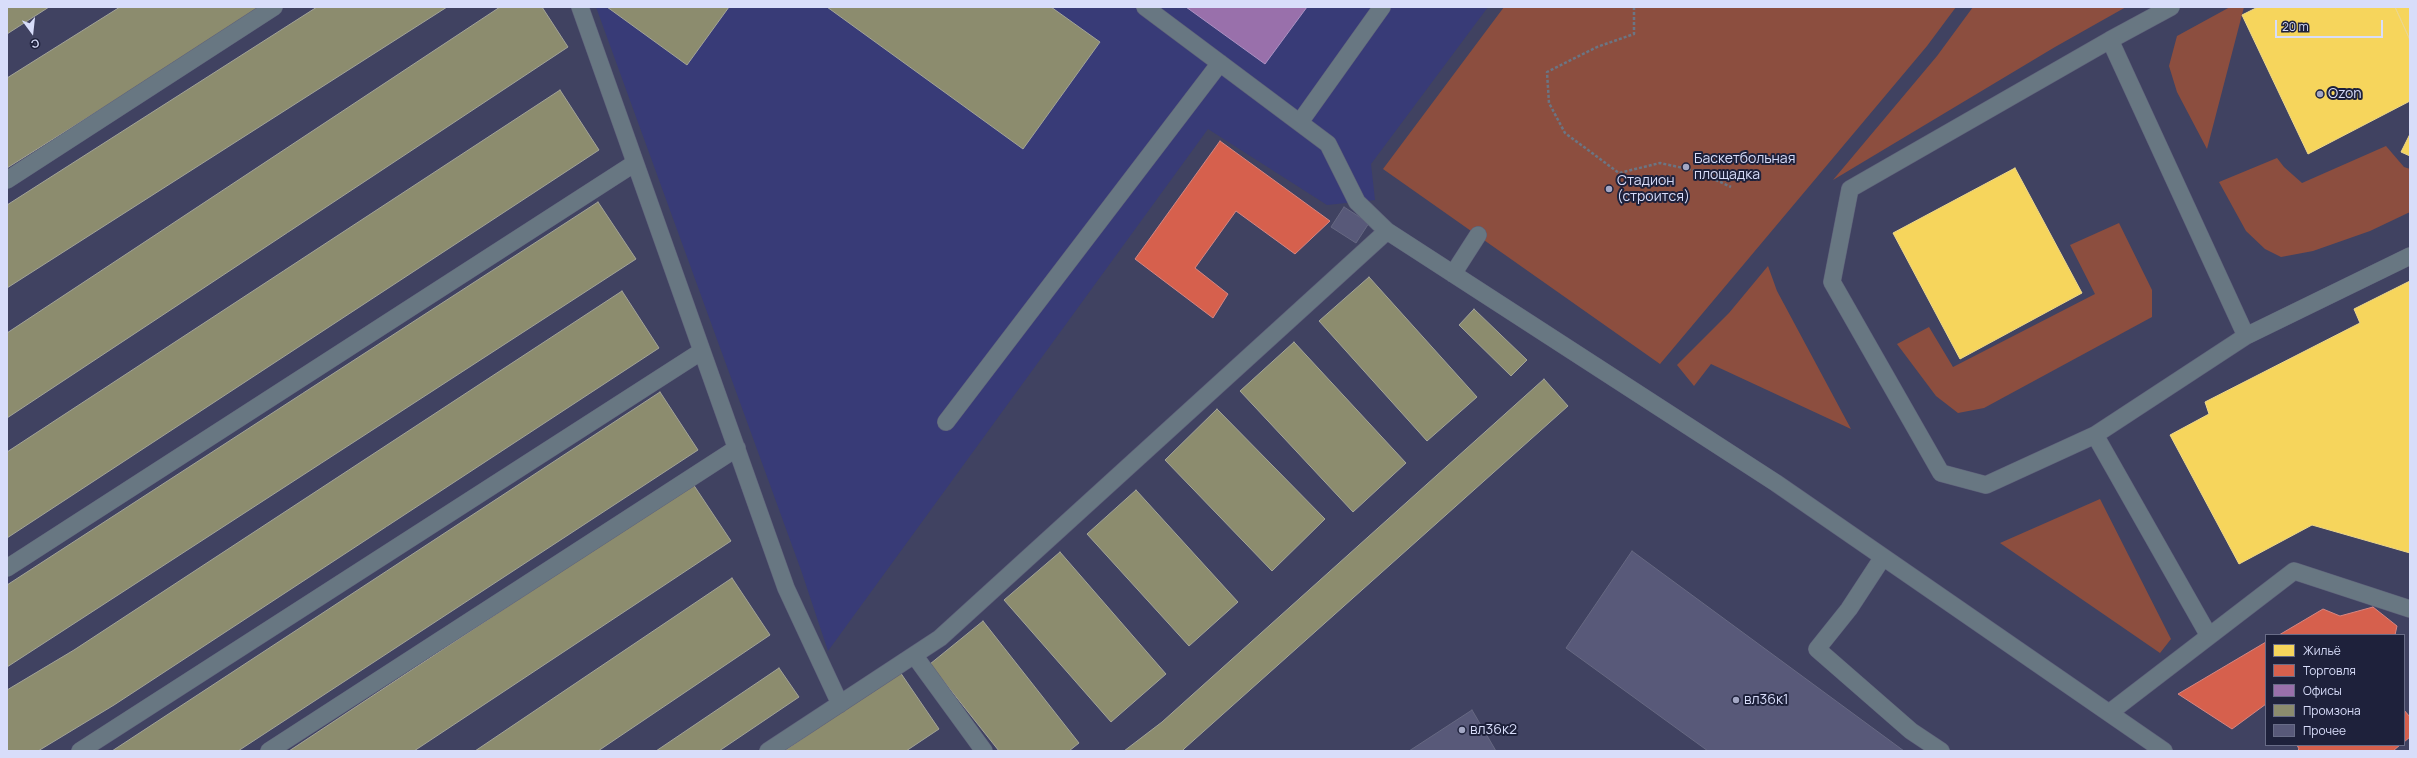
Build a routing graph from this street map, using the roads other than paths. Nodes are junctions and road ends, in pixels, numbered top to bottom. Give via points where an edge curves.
1 (274, 7) edge
2 (580, 7) edge
3 (1145, 7) edge
4 (1382, 7) edge
5 (2171, 7) edge
6 (2110, 40) junction
7 (1220, 63) junction
8 (1300, 122) junction
9 (636, 163) junction
10 (7, 180) edge
11 (1388, 231) junction
12 (1478, 235) dead end
13 (2410, 256) edge
14 (1453, 274) junction
15 (2246, 336) junction
16 (702, 350) junction
17 (946, 422) dead end
18 (2095, 435) junction
19 (737, 448) junction
20 (1883, 557) junction
21 (7, 568) edge
22 (2410, 609) edge
23 (2209, 636) junction
24 (914, 655) junction
25 (840, 704) junction
26 (2109, 713) junction
27 (80, 751) edge
28 (269, 751) edge
29 (768, 751) edge
30 (984, 751) edge
31 (1941, 751) edge
32 (2164, 751) edge

1 - 10 lane
2 - 9 lane
3 - 7 lane
4 - 8 lane
5 - 6 lane
6 - 15 lane
6 - 18 lane via 1850,189 1832,282 1941,473 1986,485
7 - 8 lane
7 - 17 lane
8 - 11 lane via 1328,144 1357,202
9 - 16 lane
9 - 21 lane
11 - 14 lane
11 - 24 lane via 940,638
12 - 14 lane
13 - 15 lane
14 - 20 lane via 1776,483
15 - 18 lane
16 - 19 lane
16 - 27 lane
18 - 23 lane
19 - 25 lane via 786,588
19 - 28 lane
20 - 26 lane
20 - 31 lane via 1849,610 1817,648 1911,730
22 - 23 lane via 2294,571
23 - 26 lane
24 - 25 lane
24 - 30 lane
25 - 29 lane
26 - 32 lane

